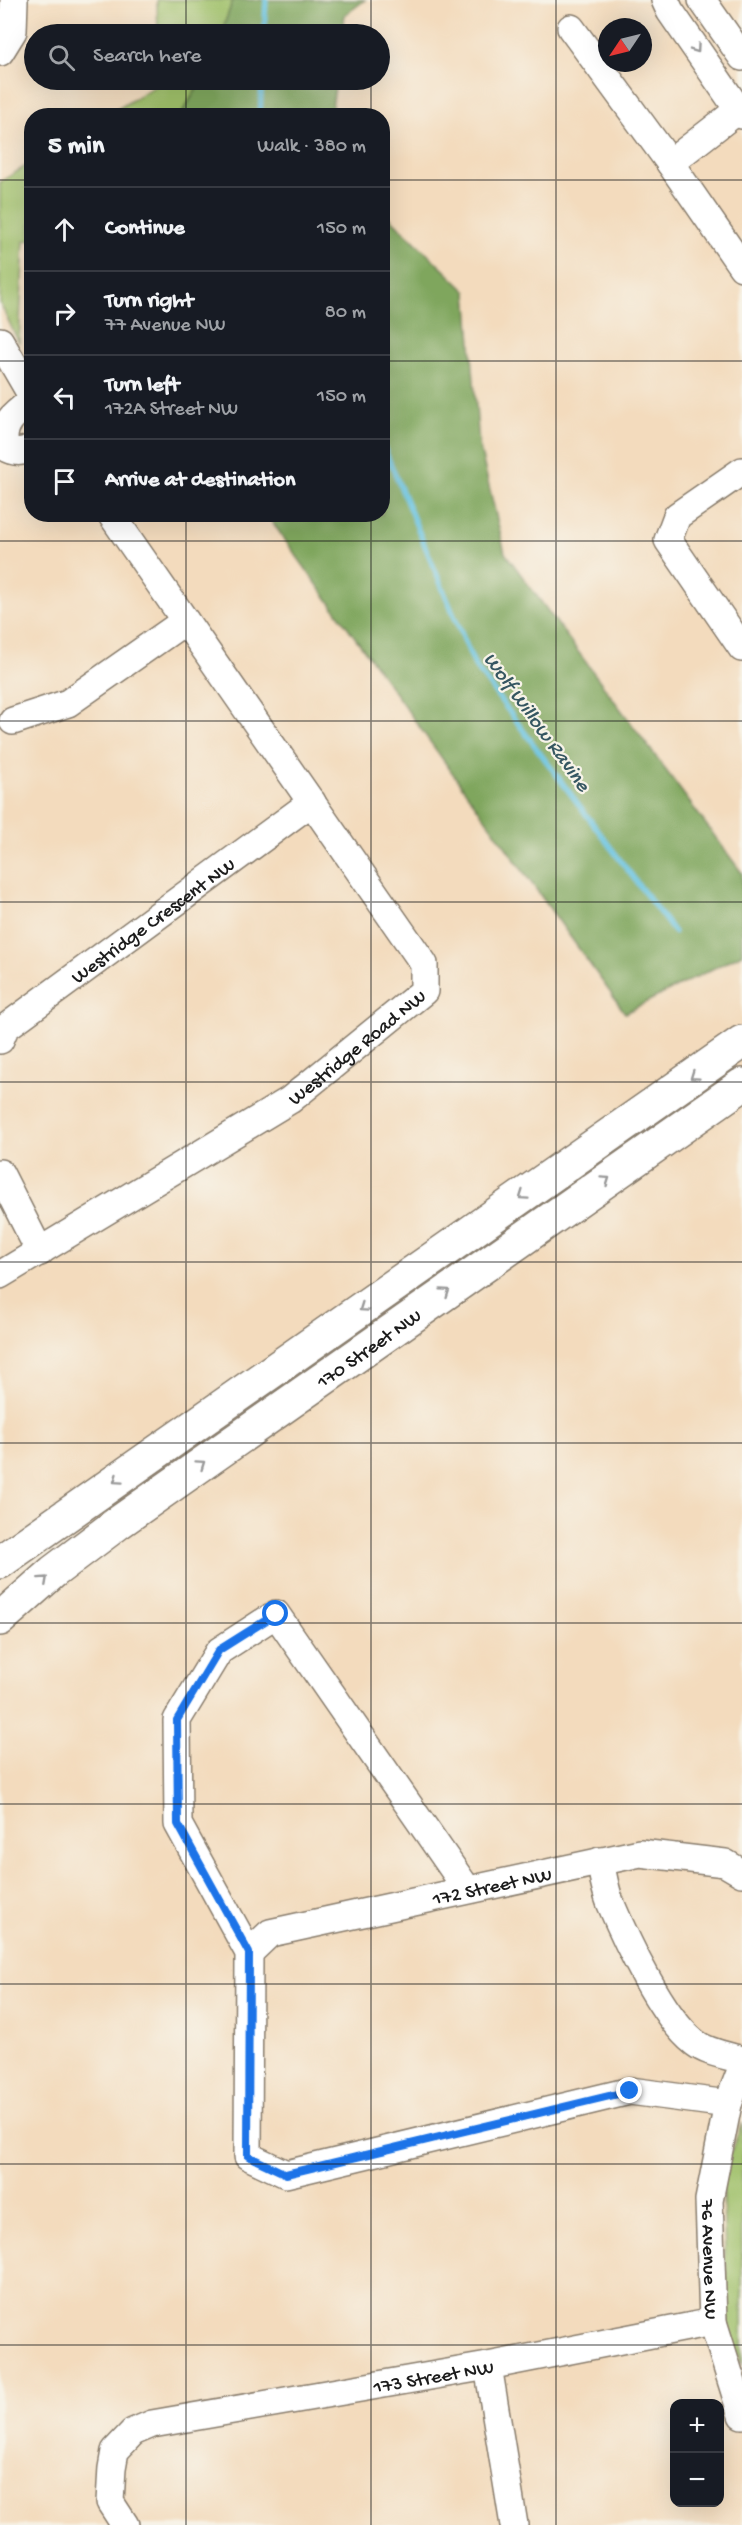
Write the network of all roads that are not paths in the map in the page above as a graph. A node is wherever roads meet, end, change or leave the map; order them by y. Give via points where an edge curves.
1 (14, 0) edge
2 (665, 0) edge
3 (702, 0) edge
4 (572, 28) dead end
5 (0, 52) edge
6 (742, 57) edge
7 (741, 111) edge
8 (670, 163) junction
9 (742, 267) edge
10 (0, 341) edge
11 (24, 382) edge
12 (24, 407) edge
13 (24, 451) edge
14 (742, 471) edge
15 (117, 522) edge
16 (185, 621) junction
17 (742, 648) edge
18 (13, 721) dead end
19 (312, 802) junction
20 (0, 1040) edge
21 (742, 1042) edge
22 (742, 1085) edge
23 (0, 1173) edge
24 (40, 1252) junction
25 (0, 1275) edge
26 (0, 1562) edge
27 (0, 1619) edge
28 (600, 1862) junction
29 (742, 1873) edge
30 (467, 1889) junction
31 (249, 1953) junction
32 (742, 2060) edge
33 (742, 2068) edge
34 (728, 2104) junction
35 (713, 2322) junction
36 (488, 2366) junction
37 (742, 2415) edge
38 (125, 2525) edge
39 (514, 2525) edge

1 - 5 street via 13,31
2 -> 7 street
3 - 6 street
4 - 8 street
7 - 8 street
8 - 9 street
10 - 11 street
12 - 13 street via 9,418 2,437 5,447 13,452
14 - 17 street via 677,516 668,540
15 - 16 street, Westridge Road NW
16 - 18 street via 68,703
16 - 19 street, Westridge Road NW
19 - 20 street, Westridge Crescent NW via 5,1028
19 - 24 street, Westridge Road NW via 424,964 424,992 290,1100
21 -> 26 main road, 170 Street NW
27 -> 22 main road, 170 Street NW via 52,1572 118,1523
23 - 24 street
24 - 25 street, Westridge Road NW
28 - 29 street, 172 Street NW via 640,1853 725,1863
28 - 30 street, 172 Street NW
28 - 32 street via 609,1900 660,2001 694,2042
30 - 31 street, 172 Street NW via 270,1933
30 - 31 street via 276,1614 219,1650 177,1720 178,1824
31 - 34 street via 248,2156 286,2174 630,2091
33 - 34 street, 76 Avenue NW
34 - 35 street, 76 Avenue NW via 709,2200
35 - 36 street, 173 Street NW
35 - 37 street, 76 Avenue NW
36 - 38 street, 173 Street NW via 152,2424 133,2432 115,2451 112,2468 110,2502
36 - 39 street

